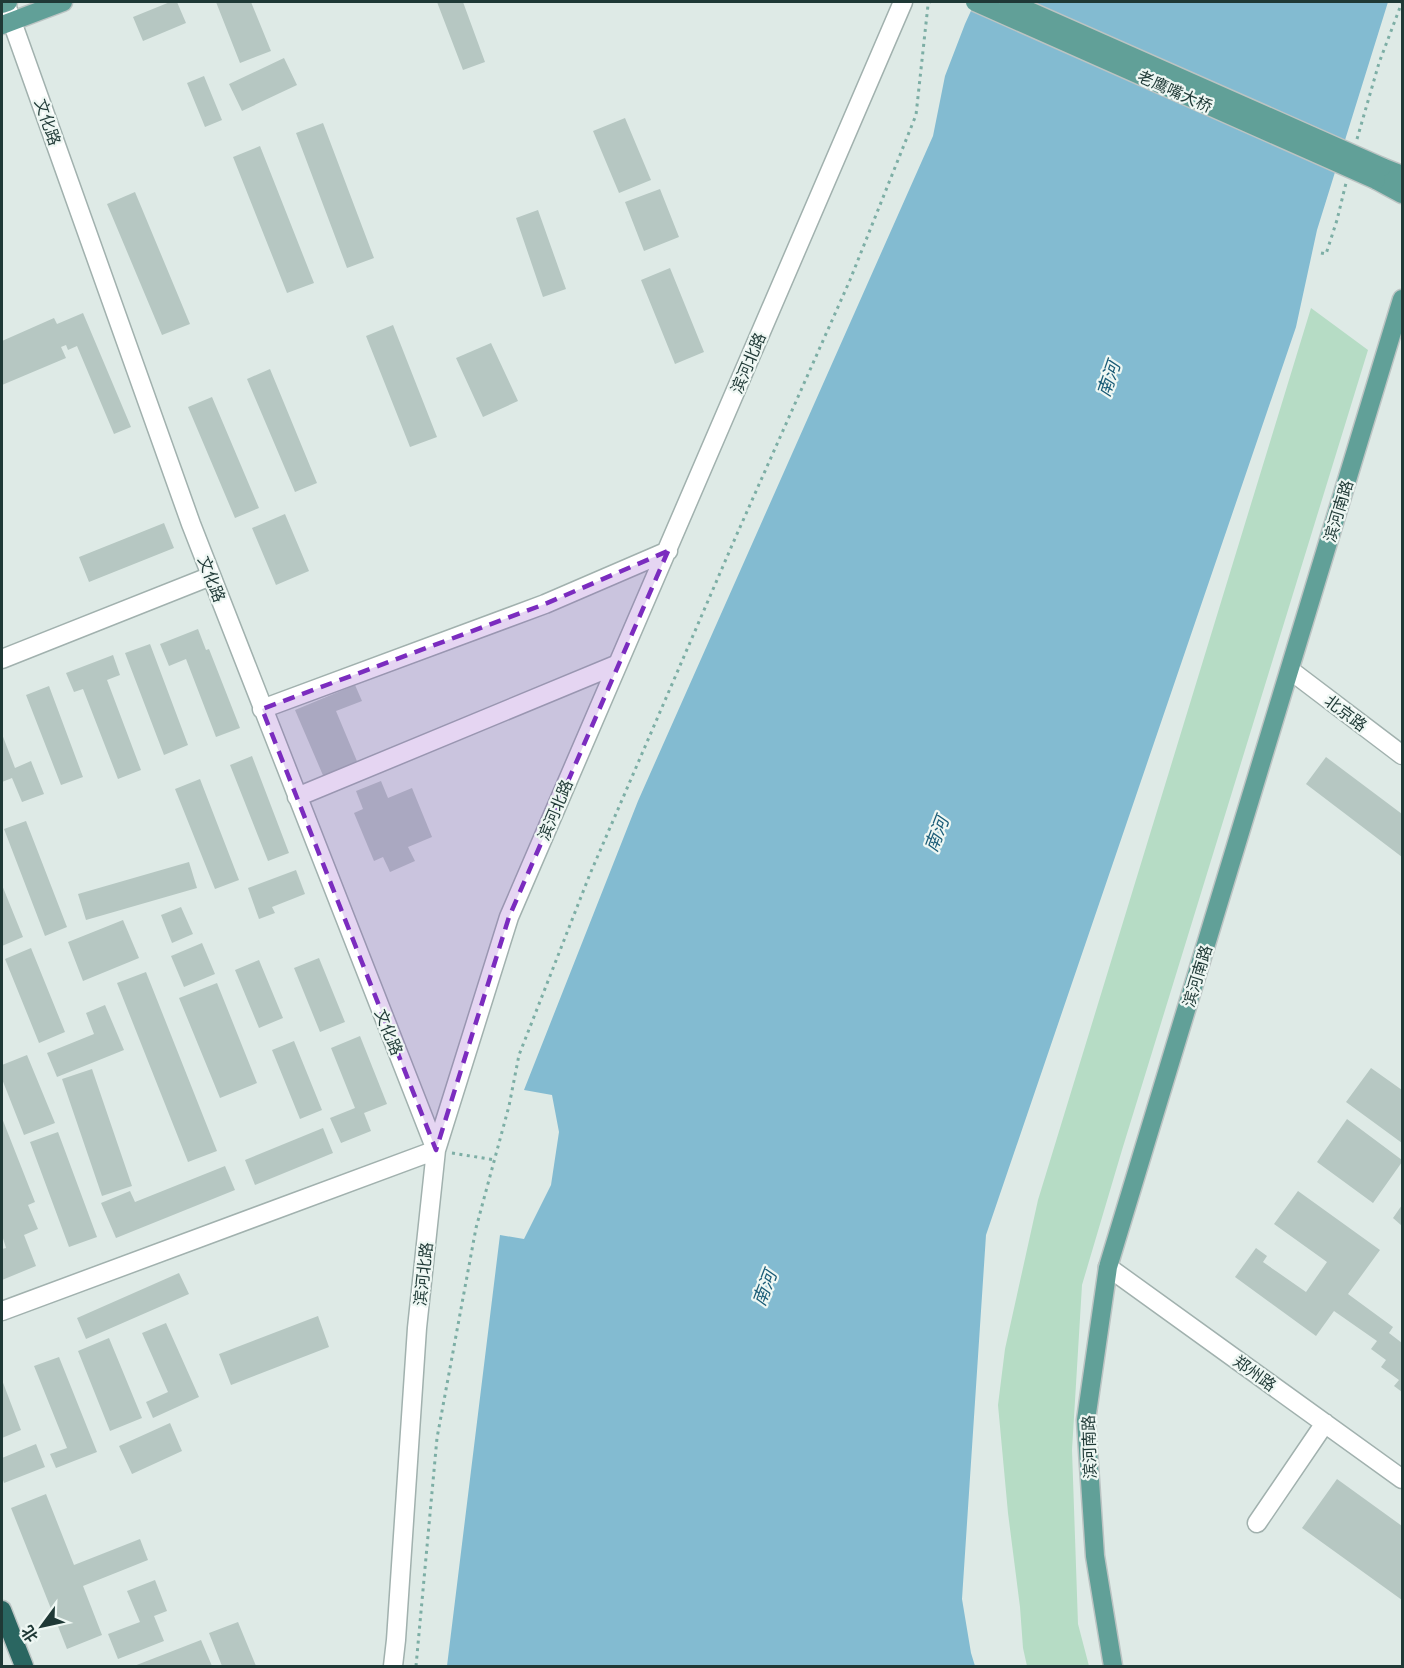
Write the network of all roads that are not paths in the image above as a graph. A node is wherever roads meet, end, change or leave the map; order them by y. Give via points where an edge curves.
1 (5, 2) edge
2 (63, 2) edge
3 (903, 2) edge
4 (975, 2) edge
5 (1009, 2) edge
6 (7, 23) edge
7 (1379, 173) junction
8 (1402, 176) edge
9 (1402, 194) edge
10 (1402, 299) edge
11 (668, 550) junction
12 (211, 576) junction
13 (2, 659) edge
14 (618, 664) junction
15 (1290, 670) junction
16 (262, 709) junction
17 (1402, 755) edge
18 (297, 797) junction
19 (436, 1150) junction
20 (1108, 1267) junction
21 (2, 1311) edge
22 (1326, 1423) junction
23 (1402, 1479) edge
24 (1257, 1523) dead end
25 (2, 1610) edge
26 (24, 1666) edge
27 (393, 1666) edge
28 (1113, 1666) edge

1 - 6 street, 文化路
2 - 6 main road
3 - 11 street, 滨河北路
4 - 7 main road, 老鹰嘴大桥, bridge
5 - 7 main road, 老鹰嘴大桥, bridge
6 - 12 street, 文化路
7 - 8 main road, 老鹰嘴大桥
7 - 9 main road
10 - 15 main road, 滨河南路
11 - 14 street, 滨河北路
11 - 16 street via 544,604
12 - 13 street
12 - 16 street, 文化路
14 - 18 street
14 - 19 street, 滨河北路 via 509,917
15 - 17 street, 北京路
15 - 20 main road, 滨河南路
16 - 18 street, 文化路
18 - 19 street, 文化路
19 - 21 street
19 - 27 street, 滨河北路 via 417,1328
20 - 22 street, 郑州路
20 - 28 main road, 滨河南路 via 1086,1420 1095,1556
22 - 23 street, 郑州路
22 - 24 street
25 - 26 highway

